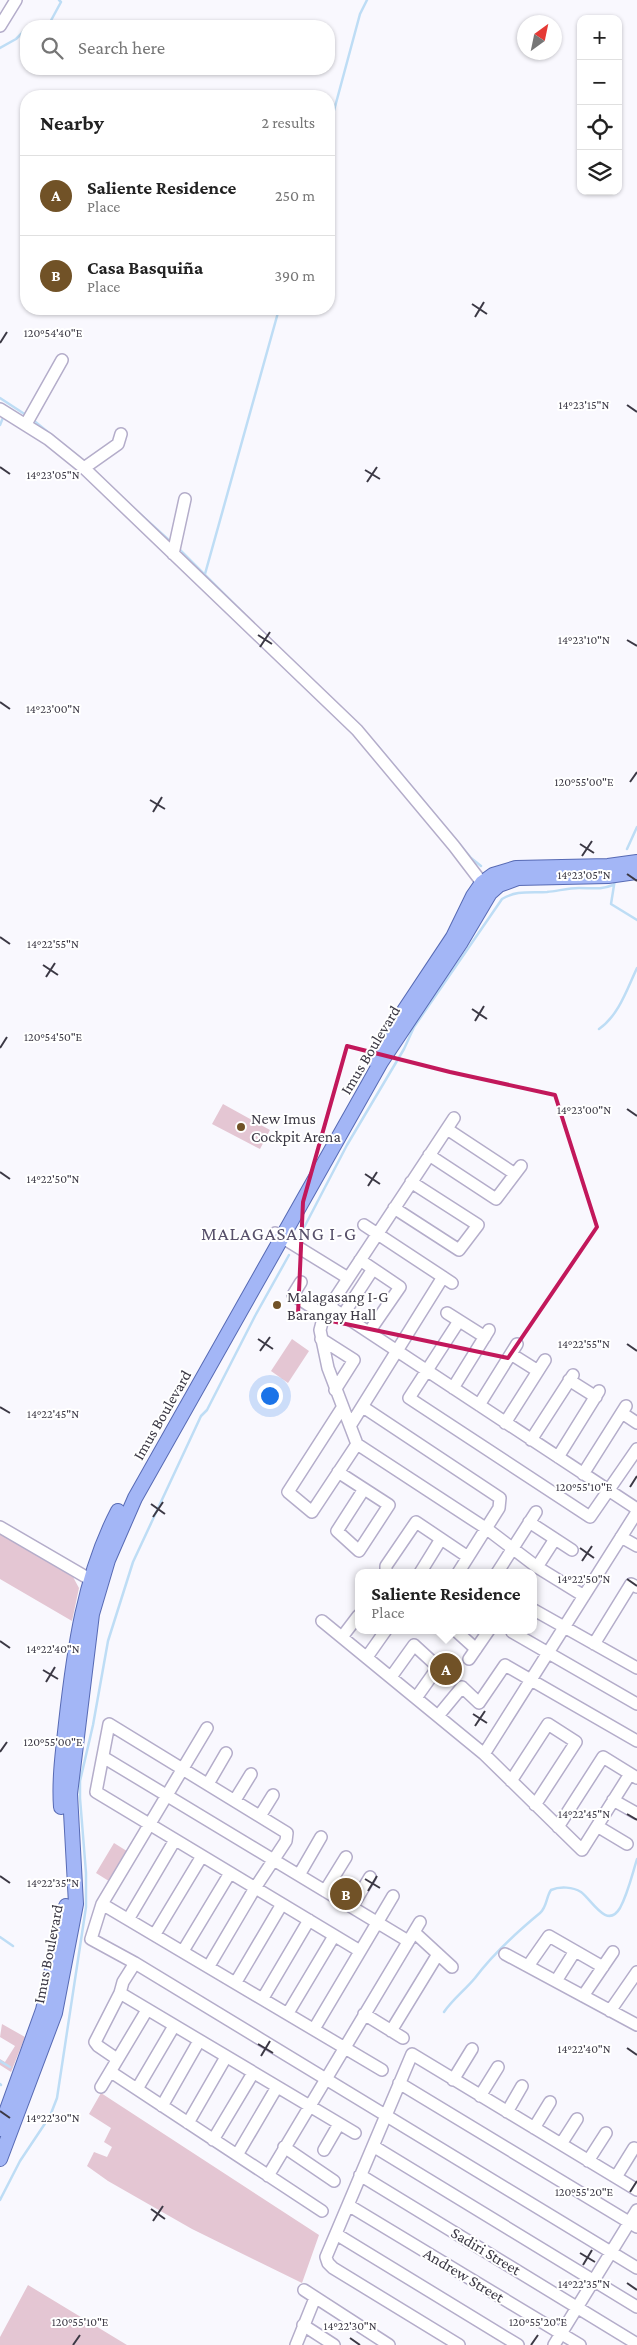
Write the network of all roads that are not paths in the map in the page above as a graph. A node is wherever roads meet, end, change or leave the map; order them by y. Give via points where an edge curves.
1 (16, 0) edge
2 (0, 26) edge
3 (62, 360) dead end
4 (0, 409) edge
5 (26, 424) junction
6 (121, 434) dead end
7 (84, 468) junction
8 (185, 499) dead end
9 (173, 554) junction
10 (637, 862) edge
11 (637, 872) edge
12 (486, 888) junction
13 (454, 1118) dead end
14 (447, 1130) junction
15 (429, 1156) junction
16 (412, 1182) junction
17 (394, 1208) junction
18 (364, 1225) dead end
19 (377, 1234) junction
20 (279, 1235) junction
21 (360, 1260) junction
22 (373, 1269) junction
23 (348, 1278) junction
24 (301, 1282) dead end
25 (326, 1310) junction
26 (447, 1313) dead end
27 (343, 1316) junction
28 (459, 1320) junction
29 (369, 1332) junction
30 (321, 1339) junction
31 (397, 1351) junction
32 (545, 1360) dead end
33 (426, 1370) junction
34 (538, 1371) junction
35 (453, 1388) junction
36 (335, 1390) junction
37 (478, 1405) junction
38 (363, 1407) junction
39 (342, 1408) junction
40 (505, 1423) junction
41 (637, 1423) edge
42 (350, 1426) junction
43 (531, 1440) junction
44 (357, 1444) junction
45 (637, 1449) edge
46 (558, 1458) junction
47 (338, 1472) junction
48 (583, 1474) junction
49 (364, 1489) junction
50 (609, 1492) junction
51 (637, 1511) edge
52 (536, 1512) dead end
53 (530, 1522) junction
54 (0, 1527) edge
55 (487, 1529) junction
56 (621, 1537) junction
57 (441, 1539) junction
58 (555, 1539) junction
59 (637, 1546) edge
60 (513, 1548) junction
61 (572, 1550) dead end
62 (468, 1557) junction
63 (537, 1567) junction
64 (386, 1569) edge
65 (422, 1569) edge
66 (460, 1569) edge
67 (500, 1569) edge
68 (95, 1582) junction
69 (637, 1587) edge
70 (584, 1596) junction
71 (537, 1612) edge
72 (322, 1620) dead end
73 (355, 1620) edge
74 (565, 1626) junction
75 (383, 1634) edge
76 (459, 1634) edge
77 (486, 1634) edge
78 (516, 1634) edge
79 (342, 1638) junction
80 (594, 1644) junction
81 (476, 1649) junction
82 (549, 1652) junction
83 (367, 1657) junction
84 (469, 1659) dead end
85 (637, 1668) edge
86 (390, 1677) junction
87 (531, 1680) junction
88 (416, 1698) junction
89 (637, 1704) edge
90 (438, 1716) junction
91 (207, 1728) dead end
92 (637, 1741) edge
93 (226, 1753) dead end
94 (484, 1754) junction
95 (103, 1757) junction
96 (183, 1768) junction
97 (251, 1774) dead end
98 (633, 1776) edge
99 (511, 1781) junction
100 (208, 1784) junction
101 (273, 1795) dead end
102 (167, 1796) junction
103 (235, 1800) junction
104 (614, 1800) junction
105 (535, 1805) junction
106 (636, 1813) edge
107 (260, 1816) junction
108 (149, 1824) junction
109 (597, 1826) junction
110 (558, 1827) junction
111 (321, 1837) dead end
112 (175, 1840) junction
113 (627, 1844) dead end
114 (202, 1856) junction
115 (346, 1857) dead end
116 (273, 1859) junction
117 (230, 1873) junction
118 (299, 1875) junction
119 (370, 1877) dead end
120 (255, 1888) junction
121 (326, 1891) junction
122 (393, 1896) dead end
123 (102, 1904) junction
124 (282, 1904) junction
125 (352, 1907) junction
126 (129, 1918) junction
127 (309, 1920) junction
128 (377, 1922) junction
129 (414, 1931) junction
130 (154, 1934) junction
131 (81, 1936) junction
132 (334, 1936) junction
133 (575, 1950) junction
134 (183, 1951) junction
135 (360, 1951) junction
136 (612, 1952) dead end
137 (438, 1954) junction
138 (505, 1954) dead end
139 (135, 1963) junction
140 (209, 1966) junction
141 (528, 1966) junction
142 (452, 1967) dead end
143 (603, 1967) junction
144 (637, 1972) edge
145 (556, 1981) junction
146 (236, 1982) junction
147 (120, 1992) junction
148 (583, 1996) junction
149 (263, 1998) junction
150 (147, 2010) junction
151 (610, 2011) junction
152 (288, 2013) junction
153 (364, 2014) junction
154 (637, 2025) edge
155 (174, 2026) junction
156 (314, 2029) junction
157 (391, 2031) junction
158 (403, 2038) dead end
159 (200, 2041) junction
160 (344, 2047) junction
161 (472, 2050) dead end
162 (226, 2057) junction
163 (118, 2059) junction
164 (498, 2066) dead end
165 (382, 2070) dead end
166 (110, 2072) junction
167 (252, 2073) junction
168 (326, 2078) junction
169 (453, 2080) junction
170 (399, 2083) junction
171 (522, 2086) dead end
172 (277, 2087) junction
173 (101, 2088) dead end
174 (137, 2089) junction
175 (480, 2096) junction
176 (550, 2102) dead end
177 (162, 2106) junction
178 (309, 2106) junction
179 (506, 2112) junction
180 (386, 2114) junction
181 (577, 2119) dead end
182 (188, 2123) junction
183 (339, 2124) junction
184 (534, 2128) junction
185 (0, 2129) edge
186 (355, 2133) dead end
187 (606, 2133) dead end
188 (213, 2140) junction
189 (561, 2144) junction
190 (373, 2146) junction
191 (284, 2147) junction
192 (634, 2148) dead end
193 (324, 2150) dead end
194 (237, 2155) junction
195 (0, 2158) edge
196 (588, 2161) junction
197 (360, 2175) junction
198 (268, 2176) junction
199 (616, 2177) junction
200 (334, 2181) dead end
201 (637, 2190) edge
202 (348, 2205) junction
203 (637, 2210) edge
204 (322, 2211) dead end
205 (633, 2225) edge
206 (336, 2234) junction
207 (612, 2252) junction
208 (637, 2268) edge
209 (594, 2280) junction
210 (304, 2290) dead end
211 (315, 2298) junction
212 (578, 2306) junction
213 (637, 2307) edge
214 (302, 2325) junction
215 (561, 2333) junction
216 (637, 2344) edge
217 (296, 2345) edge
218 (334, 2345) edge
219 (389, 2345) edge
220 (459, 2345) edge
221 (518, 2345) edge
222 (554, 2345) edge
223 (580, 2345) edge

1 - 2 street
3 - 5 street
4 - 5 street
5 - 7 street
6 - 7 street via 118,444
7 - 9 street
8 - 9 street
9 - 12 street via 357,730
10 - 12 main road, Imus Boulevard via 608,866 516,868 493,876
11 - 12 main road, Imus Boulevard via 608,876 518,878
12 - 20 main road, Imus Boulevard via 473,896 453,937 372,1058
13 - 14 street
14 - 15 street
14 - 15 street via 518,1170 496,1200
15 - 16 street
16 - 17 street
16 - 17 street via 478,1225 459,1250
17 - 19 street
18 - 19 street
19 - 21 street
19 - 31 street via 447,1280
20 - 23 street
20 - 68 main road, Imus Boulevard via 127,1493 106,1538
21 - 22 street
21 - 23 street
22 - 27 street
22 - 29 street via 400,1287
23 - 25 street
24 - 25 street via 294,1295
25 - 27 street
25 - 30 street via 320,1330
26 - 28 street
27 - 29 street
28 - 33 street
28 - 35 street via 487,1334
29 - 31 street
30 - 36 street
30 - 36 street via 354,1360
31 - 33 street
31 - 38 street
32 - 34 street
33 - 35 street
33 - 50 street via 409,1398 590,1517
34 - 37 street via 514,1349
34 - 40 street
35 - 37 street
36 - 39 street
37 - 40 street
38 - 42 street
38 - 55 street via 498,1495 499,1508
39 - 42 street
39 - 47 street via 288,1492 312,1512
40 - 43 street
41 - 48 street via 624,1410
42 - 44 street
43 - 46 street
43 - 46 street via 571,1377 597,1394
44 - 47 street
44 - 55 street
45 - 50 street
46 - 48 street
47 - 49 street
48 - 50 street
49 - 49 street via 337,1531 359,1551 389,1505
50 - 51 street
51 - 56 street
52 - 53 street
53 - 58 street
53 - 60 street
54 - 68 street
55 - 60 street
55 - 62 street
56 - 59 street
56 - 70 street
57 - 62 street
57 - 64 street via 416,1522
57 - 65 street
58 - 61 street
58 - 63 street
60 - 63 street
60 - 67 street
62 - 66 street
63 - 70 street
68 - 131 main road, Imus Boulevard via 70,1794 76,1904
68 - 185 main road, Imus Boulevard via 83,1609 61,1776 67,1903 43,2010
69 - 80 street via 631,1584
70 - 74 street
71 - 74 street
72 - 79 street
73 - 79 street
74 - 80 street
74 - 82 street
75 - 83 street
76 - 81 street
77 - 81 street
78 - 82 street
79 - 83 street
80 - 85 street
81 - 84 street
82 - 87 street
82 - 89 street
83 - 86 street
86 - 88 street
86 - 88 street via 414,1645 438,1667
87 - 90 street via 505,1665 479,1703 462,1687
87 - 92 street
87 - 94 street
88 - 90 street
90 - 94 street
91 - 96 street
93 - 100 street
94 - 99 street
95 - 96 street via 109,1724
95 - 102 street
95 - 108 street via 96,1792
96 - 100 street
96 - 102 street
97 - 103 street
98 - 104 street
98 - 110 street via 603,1757
99 - 105 street
99 - 105 street via 548,1724 576,1742
100 - 103 street
101 - 107 street
102 - 108 street
102 - 116 street
103 - 107 street
104 - 106 street
104 - 109 street
105 - 110 street
107 - 116 street via 287,1833 286,1841
108 - 112 street
108 - 123 street
109 - 110 street via 582,1850
109 - 113 street
111 - 118 street
112 - 114 street
112 - 126 street
114 - 117 street
114 - 130 street
115 - 121 street
116 - 118 street
116 - 120 street
117 - 120 street
117 - 134 street
118 - 121 street
119 - 125 street
120 - 124 street
120 - 140 street
121 - 125 street
122 - 128 street
123 - 126 street
123 - 131 street
124 - 127 street
124 - 146 street
125 - 128 street
126 - 130 street
127 - 132 street
127 - 149 street
128 - 129 street
128 - 135 street
129 - 137 street
129 - 153 street
130 - 134 street
131 - 139 street
131 - 195 main road, Imus Boulevard
132 - 135 street
132 - 152 street
133 - 141 street via 549,1936 538,1943
133 - 143 street
133 - 145 street
134 - 140 street
135 - 156 street
136 - 143 street
137 - 142 street
137 - 157 street
138 - 141 street
139 - 147 street
139 - 168 street
140 - 146 street
141 - 145 street
143 - 148 street
144 - 151 street
145 - 148 street
146 - 149 street
147 - 150 street
147 - 163 street via 95,2042
148 - 151 street
149 - 152 street
150 - 155 street
150 - 163 street
151 - 154 street
152 - 156 street
153 - 157 street
153 - 160 street
155 - 159 street
155 - 174 street
156 - 160 street
157 - 158 street
159 - 162 street
159 - 177 street
160 - 165 street
160 - 168 street
161 - 169 street
162 - 167 street
162 - 182 street
163 - 166 street
164 - 175 street
166 - 173 street
166 - 174 street
167 - 172 street
167 - 188 street
168 - 178 street
168 - 180 street
169 - 170 street via 412,2054
169 - 175 street
170 - 180 street
170 - 205 street
171 - 179 street
172 - 178 street
172 - 194 street
174 - 177 street
175 - 179 street
176 - 184 street
177 - 182 street
178 - 183 street
178 - 191 street
179 - 184 street
180 - 190 street
180 - 207 street
181 - 189 street
182 - 188 street
183 - 186 street
183 - 193 street
184 - 189 street
187 - 196 street
188 - 194 street
189 - 196 street
190 - 197 street
190 - 209 street
191 - 198 street
191 - 200 street
192 - 199 street
194 - 198 street
196 - 199 street
197 - 202 street
197 - 212 street, Sadiri Street
198 - 204 street
199 - 201 street
202 - 206 street
202 - 215 street, Andrew Street
203 - 205 street
205 - 207 street
206 - 220 street via 326,2257 333,2268
206 - 221 street
207 - 208 street
207 - 209 street
209 - 212 street
209 - 213 street
210 - 211 street
211 - 214 street
211 - 219 street
212 - 215 street
212 - 216 street, Sadiri Street
214 - 217 street
214 - 218 street
215 - 222 street
215 - 223 street, Andrew Street

